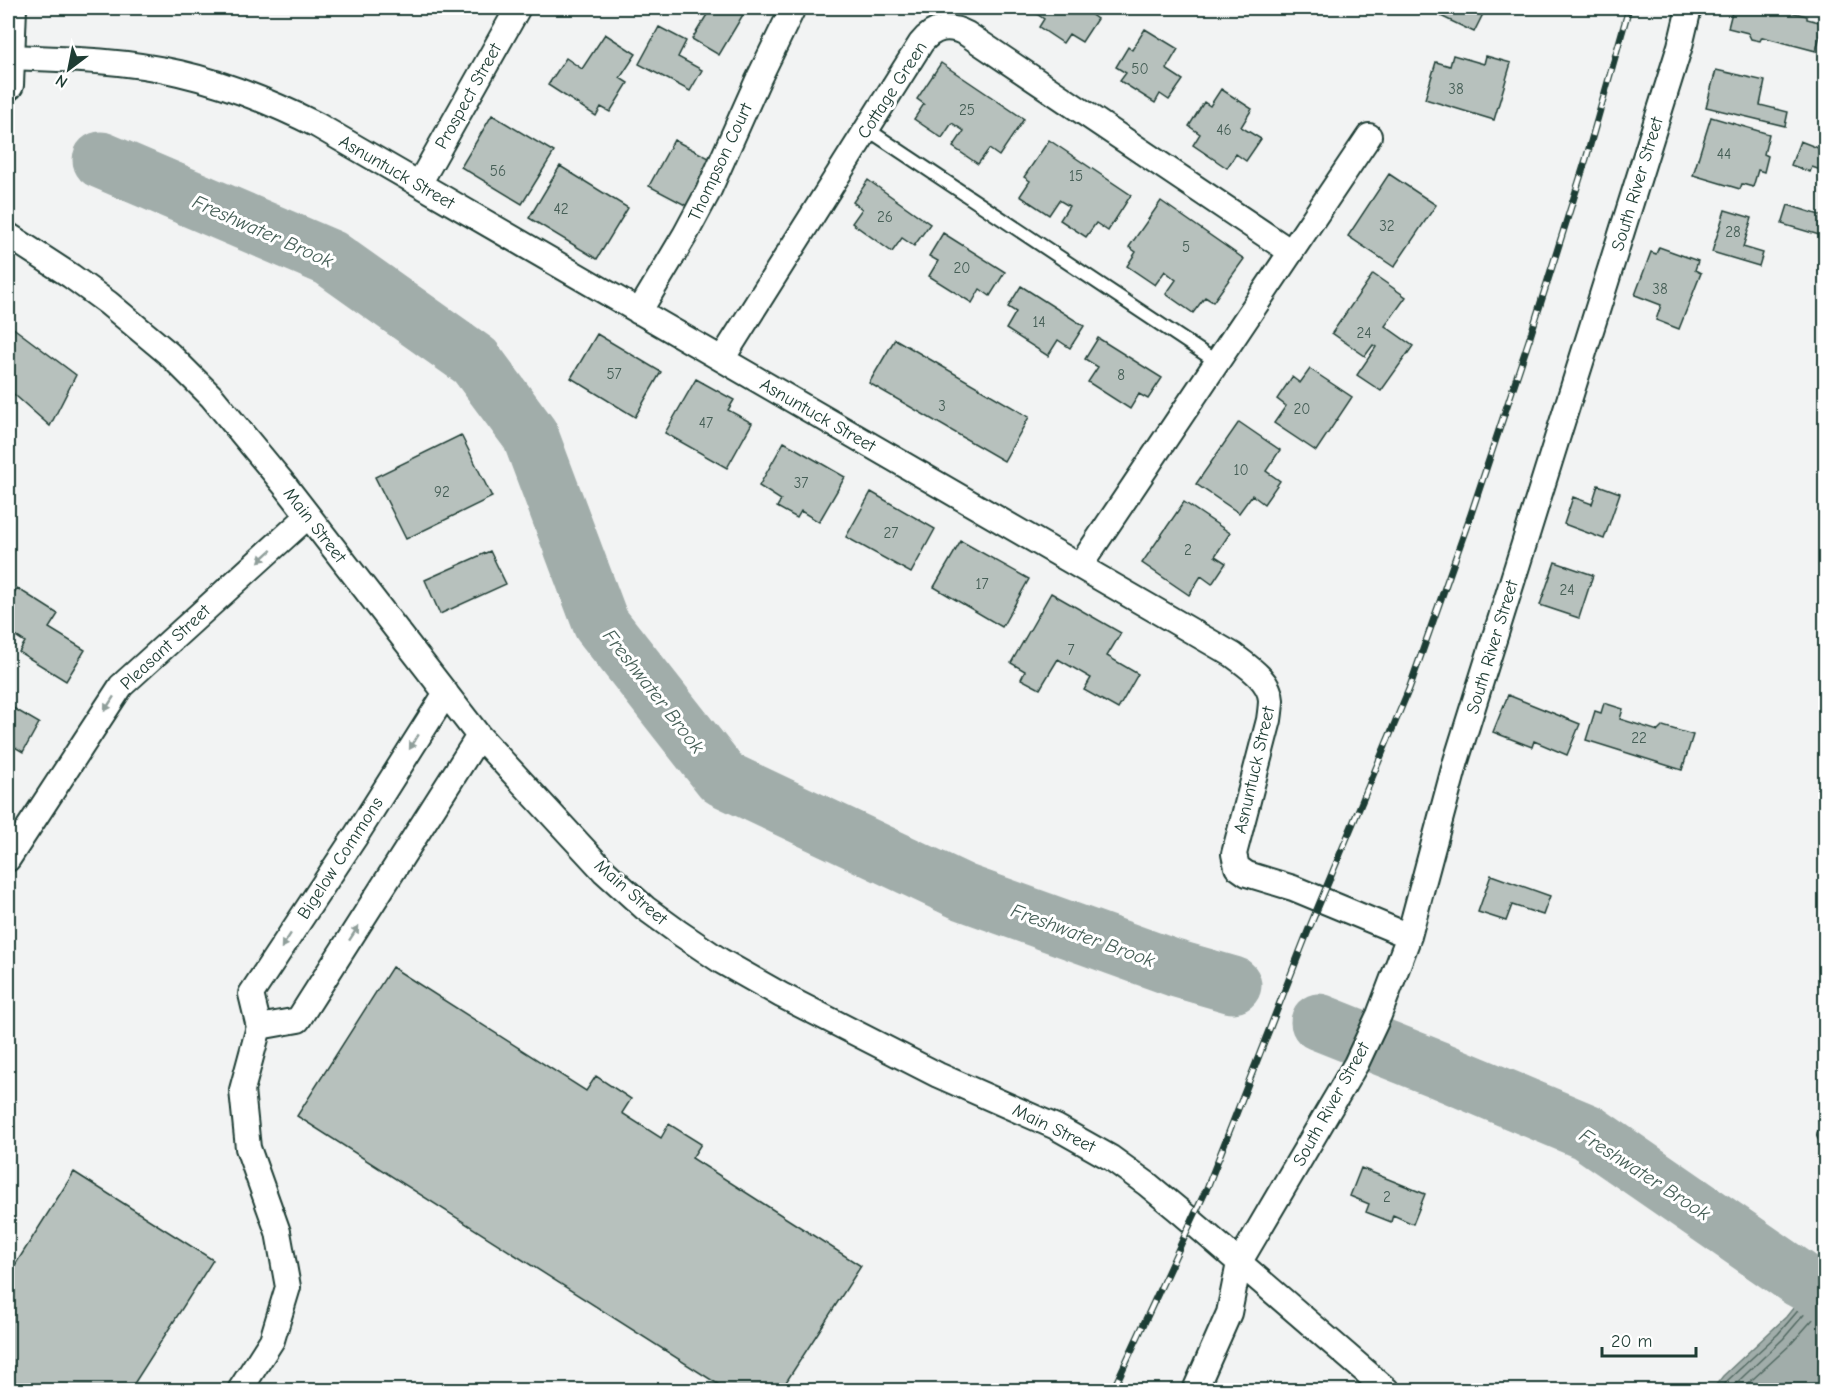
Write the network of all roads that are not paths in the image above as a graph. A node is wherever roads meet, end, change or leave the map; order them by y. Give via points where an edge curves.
1 (11, 8) edge
2 (518, 8) edge
3 (793, 8) edge
4 (1689, 8) edge
5 (8, 71) edge
6 (867, 129) junction
7 (1369, 136) dead end
8 (419, 184) junction
9 (8, 235) edge
10 (1291, 252) junction
11 (639, 312) junction
12 (722, 359) junction
13 (1217, 362) junction
14 (308, 516) junction
15 (1080, 566) junction
16 (446, 693) junction
17 (479, 736) junction
18 (8, 859) edge
19 (1409, 936) junction
20 (259, 1027) junction
21 (1239, 1263) junction
22 (240, 1390) edge
23 (1195, 1390) edge
24 (1387, 1390) edge

1 - 5 street
2 - 8 street, Prospect Street
3 - 11 street, Thompson Court via 708,192
4 - 19 street, South River Street via 1456,761
5 - 8 street, Asnuntuck Street via 124,64 177,73 260,99 317,125
6 - 10 street, Cottage Green via 927,35 947,27 957,29
6 - 12 street, Cottage Green
6 - 13 lane
7 - 10 street
8 - 11 street, Asnuntuck Street
9 - 14 street, Main Street via 108,303 169,354 212,397
10 - 13 street
11 - 12 street, Asnuntuck Street
12 - 15 street, Asnuntuck Street
13 - 15 street
14 - 16 street, Main Street
14 -> 18 street, Pleasant Street via 120,686
15 - 19 street, Asnuntuck Street via 1233,655 1266,686 1271,700 1269,720 1235,846 1237,867
16 - 17 street, Main Street
16 -> 20 street, Bigelow Commons via 251,994
20 -> 17 street via 298,1020
17 - 21 street, Main Street via 604,871 678,932 782,995 938,1075 1056,1127 1111,1158
19 - 21 street, South River Street via 1356,1064
20 - 22 street, Bigelow Commons via 242,1090 248,1148 278,1232 288,1287 272,1340
21 - 23 street, South River Street via 1229,1313
21 - 24 street, Main Street

